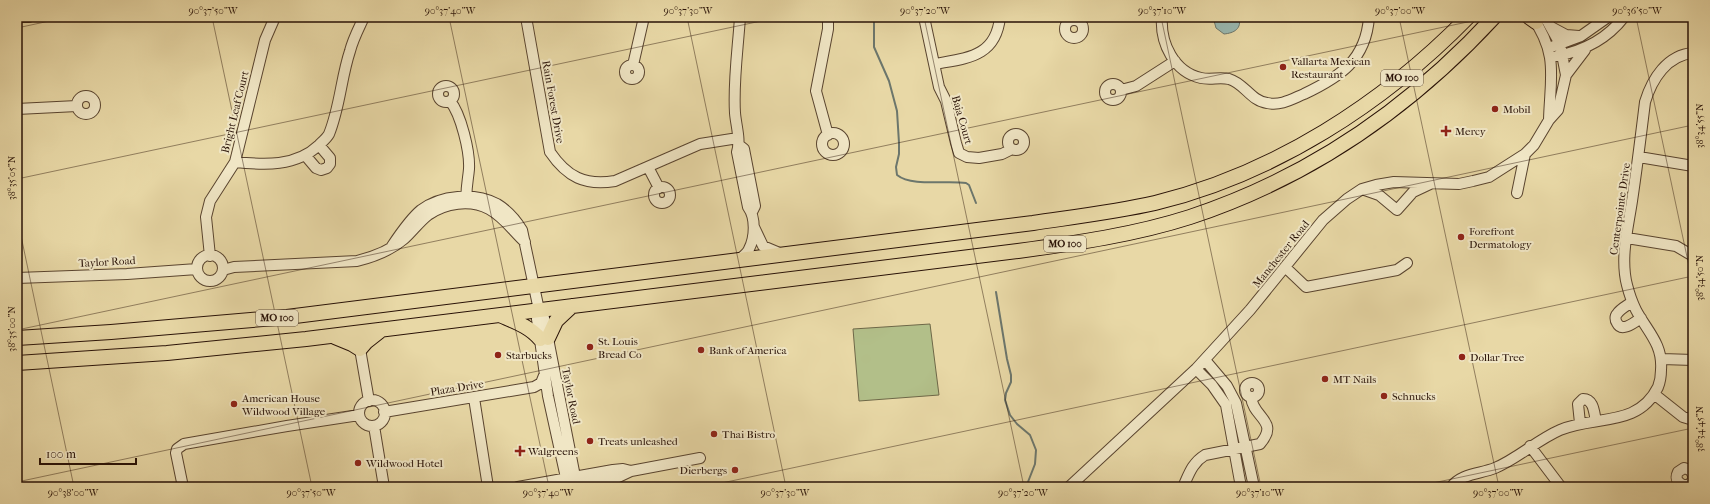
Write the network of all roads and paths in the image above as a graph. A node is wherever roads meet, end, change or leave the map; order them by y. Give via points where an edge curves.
1 (23, 17) edge
2 (29, 17) edge
3 (275, 17) edge
4 (364, 17) edge
5 (526, 17) edge
6 (644, 17) edge
7 (740, 17) edge
8 (828, 17) edge
9 (924, 17) edge
10 (1000, 17) edge
11 (1162, 17) edge
12 (1369, 17) edge
13 (1468, 17) edge
14 (1491, 17) edge
15 (1608, 17) edge
16 (1624, 17) edge
17 (1536, 18) edge
18 (1551, 27) junction
19 (1581, 36) junction
20 (1560, 44) junction
21 (1587, 48) junction
22 (1550, 53) junction
23 (1693, 53) edge
24 (1563, 55) junction
25 (1175, 61) junction
26 (935, 64) junction
27 (633, 65) dead end
28 (1566, 75) junction
29 (1121, 90) dead end
30 (450, 101) dead end
31 (77, 106) dead end
32 (17, 109) edge
33 (1549, 120) junction
34 (828, 135) dead end
35 (738, 141) junction
36 (319, 144) junction
37 (1012, 149) dead end
38 (1525, 154) junction
39 (305, 155) junction
40 (1639, 157) junction
41 (235, 162) junction
42 (1693, 166) edge
43 (648, 167) junction
44 (1431, 183) junction
45 (659, 188) dead end
46 (1362, 190) junction
47 (1517, 193) dead end
48 (466, 200) junction
49 (754, 226) junction
50 (1627, 238) junction
51 (782, 254) junction
52 (210, 256) junction
53 (1693, 256) edge
54 (738, 260) junction
55 (1407, 263) dead end
56 (1285, 268) junction
57 (198, 269) junction
58 (223, 270) junction
59 (17, 278) edge
60 (535, 286) junction
61 (1632, 302) junction
62 (572, 306) junction
63 (539, 310) junction
64 (500, 315) junction
65 (1641, 318) junction
66 (381, 330) junction
67 (333, 336) junction
68 (17, 338) edge
69 (544, 339) junction
70 (360, 349) junction
71 (1662, 359) junction
72 (1205, 360) junction
73 (1693, 360) edge
74 (17, 363) edge
75 (1196, 369) junction
76 (545, 373) junction
77 (534, 388) junction
78 (1654, 394) junction
79 (549, 397) junction
80 (1251, 397) dead end
81 (474, 398) junction
82 (369, 401) junction
83 (384, 412) junction
84 (359, 416) junction
85 (1693, 420) edge
86 (1596, 421) junction
87 (1580, 423) junction
88 (374, 426) junction
89 (1530, 446) junction
90 (1246, 447) junction
91 (1234, 448) junction
92 (700, 458) dead end
93 (1693, 475) edge
94 (1693, 480) edge
95 (573, 484) edge
96 (1682, 486) edge
97 (183, 487) edge
98 (384, 487) edge
99 (488, 487) edge
100 (518, 487) edge
101 (1069, 487) edge
102 (1183, 487) edge
103 (1241, 487) edge
104 (1254, 487) edge
105 (1451, 487) edge
106 (1561, 487) edge

1 - 2 street
3 - 41 street, Bright Leaf Court via 265,40
4 - 36 street via 350,50 328,136
5 - 43 street, Rain Forest Drive via 550,152 557,162 578,179 603,183 615,181
6 - 27 street
7 - 35 street via 735,112
8 - 34 street via 816,91
9 - 26 street, Baja Court
10 - 26 street via 996,34 982,52
11 - 25 street via 1163,39
12 - 25 street via 1362,46 1342,72 1334,79 1285,103 1258,101 1230,79 1201,78 1184,71
13 - 51 highway, MO 100 via 1408,73 1328,130 1254,168 1194,191 1155,203 1087,216
14 - 62 highway, MO 100 via 1421,78 1392,111 1346,143 1286,177 1189,217 1122,235 1025,250
15 - 19 street
16 - 21 street
17 - 18 street, Manchester Road
17 - 22 street, Manchester Road
18 - 19 street via 1566,34
18 - 20 street, Manchester Road
19 - 20 street
20 - 22 street
20 - 24 street, Manchester Road
21 - 24 street
21 - 28 street
22 - 24 street
22 - 33 street, Manchester Road via 1552,92
23 - 40 street, Centerpointe Drive via 1673,59 1652,83 1645,102
24 - 28 street, Manchester Road
25 - 29 street via 1136,86
26 - 37 street, Baja Court via 939,87 946,101 959,153 979,158 991,157
28 - 33 street, Manchester Road via 1558,110
30 - 48 street via 462,123 469,168
31 - 32 street
33 - 38 street, Manchester Road via 1534,145
35 - 43 street, Rain Forest Drive via 700,144
35 - 49 street via 744,149 755,206 752,212
36 - 39 street
36 - 39 street via 330,158 330,164 326,168 316,168
38 - 44 street, Manchester Road via 1489,177 1459,184
38 - 47 street
39 - 41 street via 286,162 267,164
40 - 42 street
40 - 50 street, Centerpointe Drive
41 - 52 street, Bright Leaf Court via 210,201 206,217
43 - 45 street
44 - 46 street, Manchester Road via 1394,182 1376,184
44 - 46 street via 1413,192 1397,210 1379,195
46 - 56 street, Manchester Road via 1347,199 1323,220
48 - 58 street, Taylor Road via 434,211 403,239 369,258 357,261 234,267
48 - 60 street, Taylor Road via 497,214 525,242
49 - 51 street via 763,246
49 - 54 street via 750,248
50 - 53 street via 1676,246
50 - 61 street, Centerpointe Drive via 1624,270
51 - 54 highway, MO 100
52 - 57 street via 200,261
52 - 58 street via 220,260
54 - 60 highway, MO 100
55 - 56 street via 1397,270 1306,287
56 - 72 street, Manchester Road
57 - 58 street, Taylor Road via 201,277 211,281 218,279
57 - 59 street, Taylor Road
60 - 63 street, Taylor Road
60 - 68 highway, MO 100 via 287,317
61 - 65 street, Centerpointe Drive
61 - 65 street via 1617,313 1616,323 1621,327 1627,327
62 - 63 highway, MO 100
62 - 69 highway via 556,321
63 - 64 highway, MO 100
63 - 69 street, Taylor Road via 544,318
64 - 66 highway, MO 100
64 - 69 highway via 523,325
65 - 71 street, Centerpointe Drive via 1656,342
66 - 67 highway, MO 100
66 - 70 highway
67 - 70 highway
67 - 74 highway, MO 100 via 167,353
69 - 76 street, Taylor Road
69 - 95 street, Taylor Road
70 - 82 street
71 - 73 street
71 - 78 street, Centerpointe Drive via 1658,386
72 - 75 street, Manchester Road
72 - 90 street via 1227,386 1236,403
75 - 91 street via 1212,385 1226,405
75 - 101 street, Manchester Road
76 - 77 street via 541,383
76 - 79 street, Taylor Road
77 - 79 street via 543,390
77 - 81 street, Plaza Drive
78 - 85 street via 1683,416
78 - 86 street, Centerpointe Drive via 1644,405 1630,414
79 - 95 street, Taylor Road
80 - 90 street via 1255,409 1267,424 1268,433 1260,444
81 - 83 street, Plaza Drive
81 - 99 street
82 - 83 street via 379,403
82 - 84 street via 361,406
83 - 88 street via 383,419
84 - 88 street via 364,424
84 - 97 street via 190,443 180,447 176,453
86 - 87 street, Centerpointe Drive
86 - 87 street via 1591,402 1583,399 1578,404
87 - 89 street, Centerpointe Drive
88 - 98 street
89 - 105 street, Centerpointe Drive via 1501,465 1466,476
89 - 106 street
90 - 91 street
90 - 104 street
91 - 102 street via 1205,455 1198,460
91 - 103 street
92 - 95 street via 631,471 612,480
93 - 96 street via 1687,469 1680,469 1676,478
94 - 96 street
95 - 100 street

